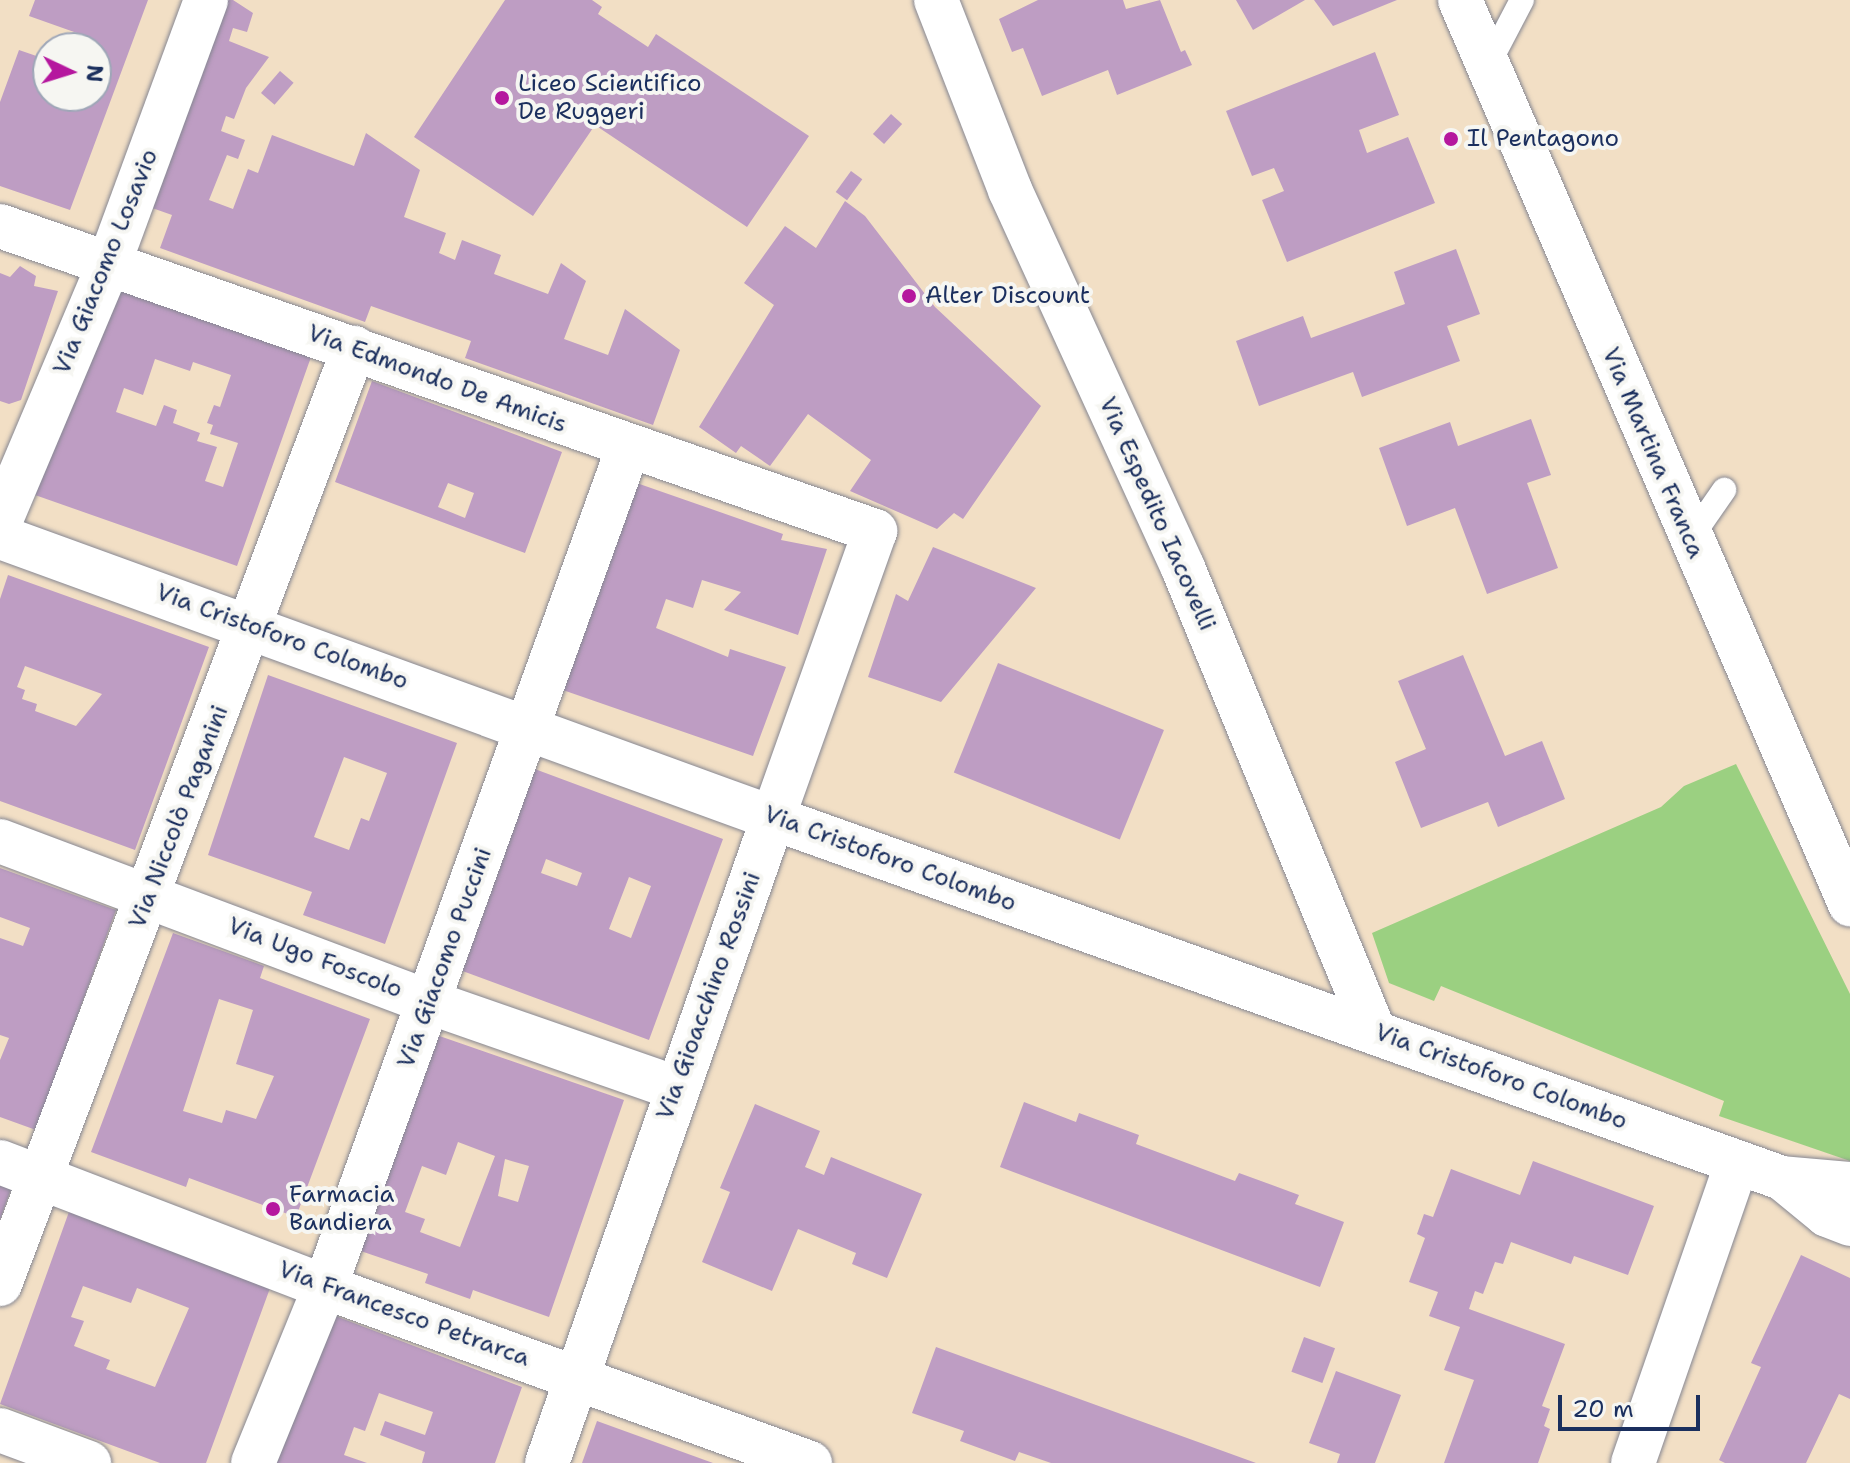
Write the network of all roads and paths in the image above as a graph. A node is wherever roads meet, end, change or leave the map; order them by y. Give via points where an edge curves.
1 (206, 0) edge
2 (936, 0) edge
3 (1460, 0) edge
4 (1522, 0) edge
5 (1488, 65) junction
6 (0, 226) edge
7 (109, 264) junction
8 (354, 348) junction
9 (628, 448) junction
10 (1724, 490) dead end
11 (0, 522) edge
12 (875, 531) joint
13 (0, 537) edge
14 (1690, 539) junction
15 (251, 624) junction
16 (529, 727) junction
17 (773, 818) junction
18 (0, 841) edge
19 (150, 895) junction
20 (1850, 904) edge
21 (429, 1002) junction
22 (1373, 1030) junction
23 (676, 1088) junction
24 (0, 1162) edge
25 (1737, 1163) junction
26 (44, 1178) junction
27 (1782, 1178) junction
28 (1850, 1184) edge
29 (1850, 1224) edge
30 (0, 1284) edge
31 (325, 1287) junction
32 (579, 1377) junction
33 (0, 1430) edge
34 (89, 1463) edge
35 (253, 1463) edge
36 (547, 1463) edge
37 (810, 1463) edge
38 (1633, 1463) edge

1 - 7 street, Via Giacomo Losavio
2 - 22 street, Via Espedito Iacovelli via 1010,190 1183,568
3 - 5 street, Via Martina Franca
4 - 5 lane
5 - 14 street, Via Martina Franca
6 - 7 street, Via Edmondo De Amicis
7 - 8 street, Via Edmondo De Amicis
7 - 11 street, Via Giacomo Losavio
8 - 9 street, Via Edmondo De Amicis
8 - 15 street, Via Niccolò Paganini
9 - 12 street, Via Edmondo De Amicis
9 - 16 street, Via Giacomo Puccini
10 - 14 lane
12 - 17 street, Via Gioacchino Rossini
13 - 15 street, Via Cristoforo Colombo
14 - 20 street, Via Martina Franca
15 - 16 street, Via Cristoforo Colombo
15 - 19 street, Via Niccolò Paganini
16 - 17 street, Via Cristoforo Colombo
16 - 21 street, Via Giacomo Puccini
17 - 22 street, Via Cristoforo Colombo
17 - 23 street, Via Gioacchino Rossini
18 - 19 street, Via Ugo Foscolo
19 - 21 street, Via Ugo Foscolo
19 - 26 street, Via Niccolò Paganini
21 - 23 street, Via Ugo Foscolo
21 - 31 street, Via Giacomo Puccini
22 - 25 street, Via Cristoforo Colombo
23 - 32 street, Via Gioacchino Rossini
24 - 26 street, Via Francesco Petrarca
25 - 27 street, Via Cristoforo Colombo
25 - 38 street
26 - 30 street, Via Niccolò Paganini
26 - 31 street, Via Francesco Petrarca
27 - 28 street, Via Cristoforo Colombo
27 - 29 street, Via Cristoforo Colombo via 1827,1215
31 - 32 street, Via Francesco Petrarca
31 - 35 street, Via Giacomo Puccini
32 - 36 street, Via Gioacchino Rossini
32 - 37 street, Via Francesco Petrarca
33 - 34 street

